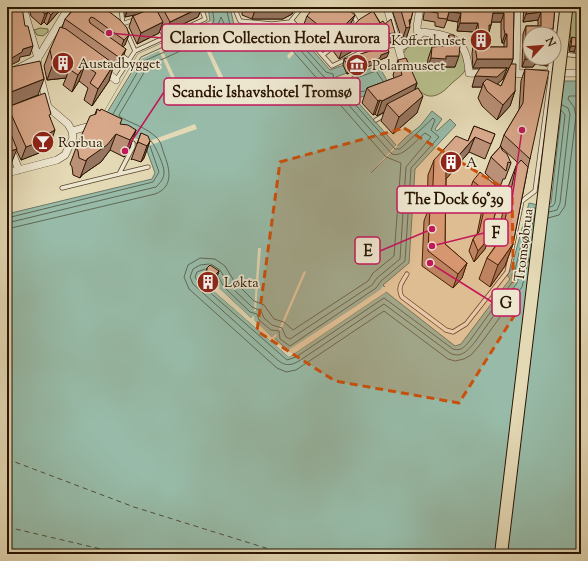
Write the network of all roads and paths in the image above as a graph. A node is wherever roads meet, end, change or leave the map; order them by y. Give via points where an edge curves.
1 (22, 7) edge
2 (69, 7) edge
3 (121, 7) edge
4 (201, 7) edge
5 (234, 7) edge
6 (302, 7) edge
7 (348, 7) edge
8 (387, 7) edge
9 (420, 7) edge
10 (517, 7) edge
11 (561, 9) edge
12 (140, 18) edge
13 (155, 20) edge
14 (292, 21) junction
15 (122, 24) junction
16 (557, 26) edge
17 (352, 28) edge
18 (54, 34) junction
19 (418, 35) junction
20 (165, 37) junction
21 (61, 38) edge
22 (342, 39) edge
23 (398, 46) junction
24 (135, 51) junction
25 (117, 52) edge
26 (323, 55) junction
27 (562, 55) edge
28 (579, 56) dead end
29 (38, 58) junction
30 (128, 61) junction
31 (96, 64) edge
32 (552, 66) edge
33 (552, 72) junction
34 (581, 73) edge
35 (7, 74) edge
36 (406, 74) edge
37 (516, 74) junction
38 (117, 78) joint
39 (392, 111) edge
40 (376, 120) dead end
41 (87, 125) edge
42 (72, 131) junction
43 (7, 140) edge
44 (133, 143) edge
45 (148, 166) dead end
46 (19, 170) junction
47 (7, 173) edge
48 (119, 174) junction
49 (62, 188) dead end
50 (407, 274) dead end
51 (501, 554) edge

1 - 29 street
2 - 18 street via 55,27
3 - 15 lane
4 - 20 lane via 205,19
5 - 14 lane via 237,19 242,22 272,24
6 - 14 lane
7 - 17 lane via 357,22
8 - 23 street
9 - 19 street
10 - 37 street
11 - 16 street
11 - 51 main road, Tromsøbrua, bridge
12 - 15 lane
13 - 20 lane
14 - 26 lane
15 - 24 lane
18 - 21 street
18 - 29 street
19 - 23 street via 410,42
19 - 37 street via 423,32 449,36 458,41 465,53 469,73
20 - 24 lane
22 - 26 lane
23 - 26 lane via 374,46 332,66
23 - 36 street
24 - 30 lane
25 - 30 lane
27 - 28 lane
29 - 35 street
29 - 42 street via 42,100
30 - 38 lane
31 - 38 street
32 - 33 street
33 - 34 street
33 - 37 street
33 - 50 lane via 535,191 522,202 507,272 466,324 453,332 446,330 402,297 399,292 400,285
39 - 40 lane
41 - 42 street
42 - 46 street via 73,141 65,155
43 - 46 street
44 - 48 lane
45 - 48 lane
46 - 47 street
48 - 49 lane

